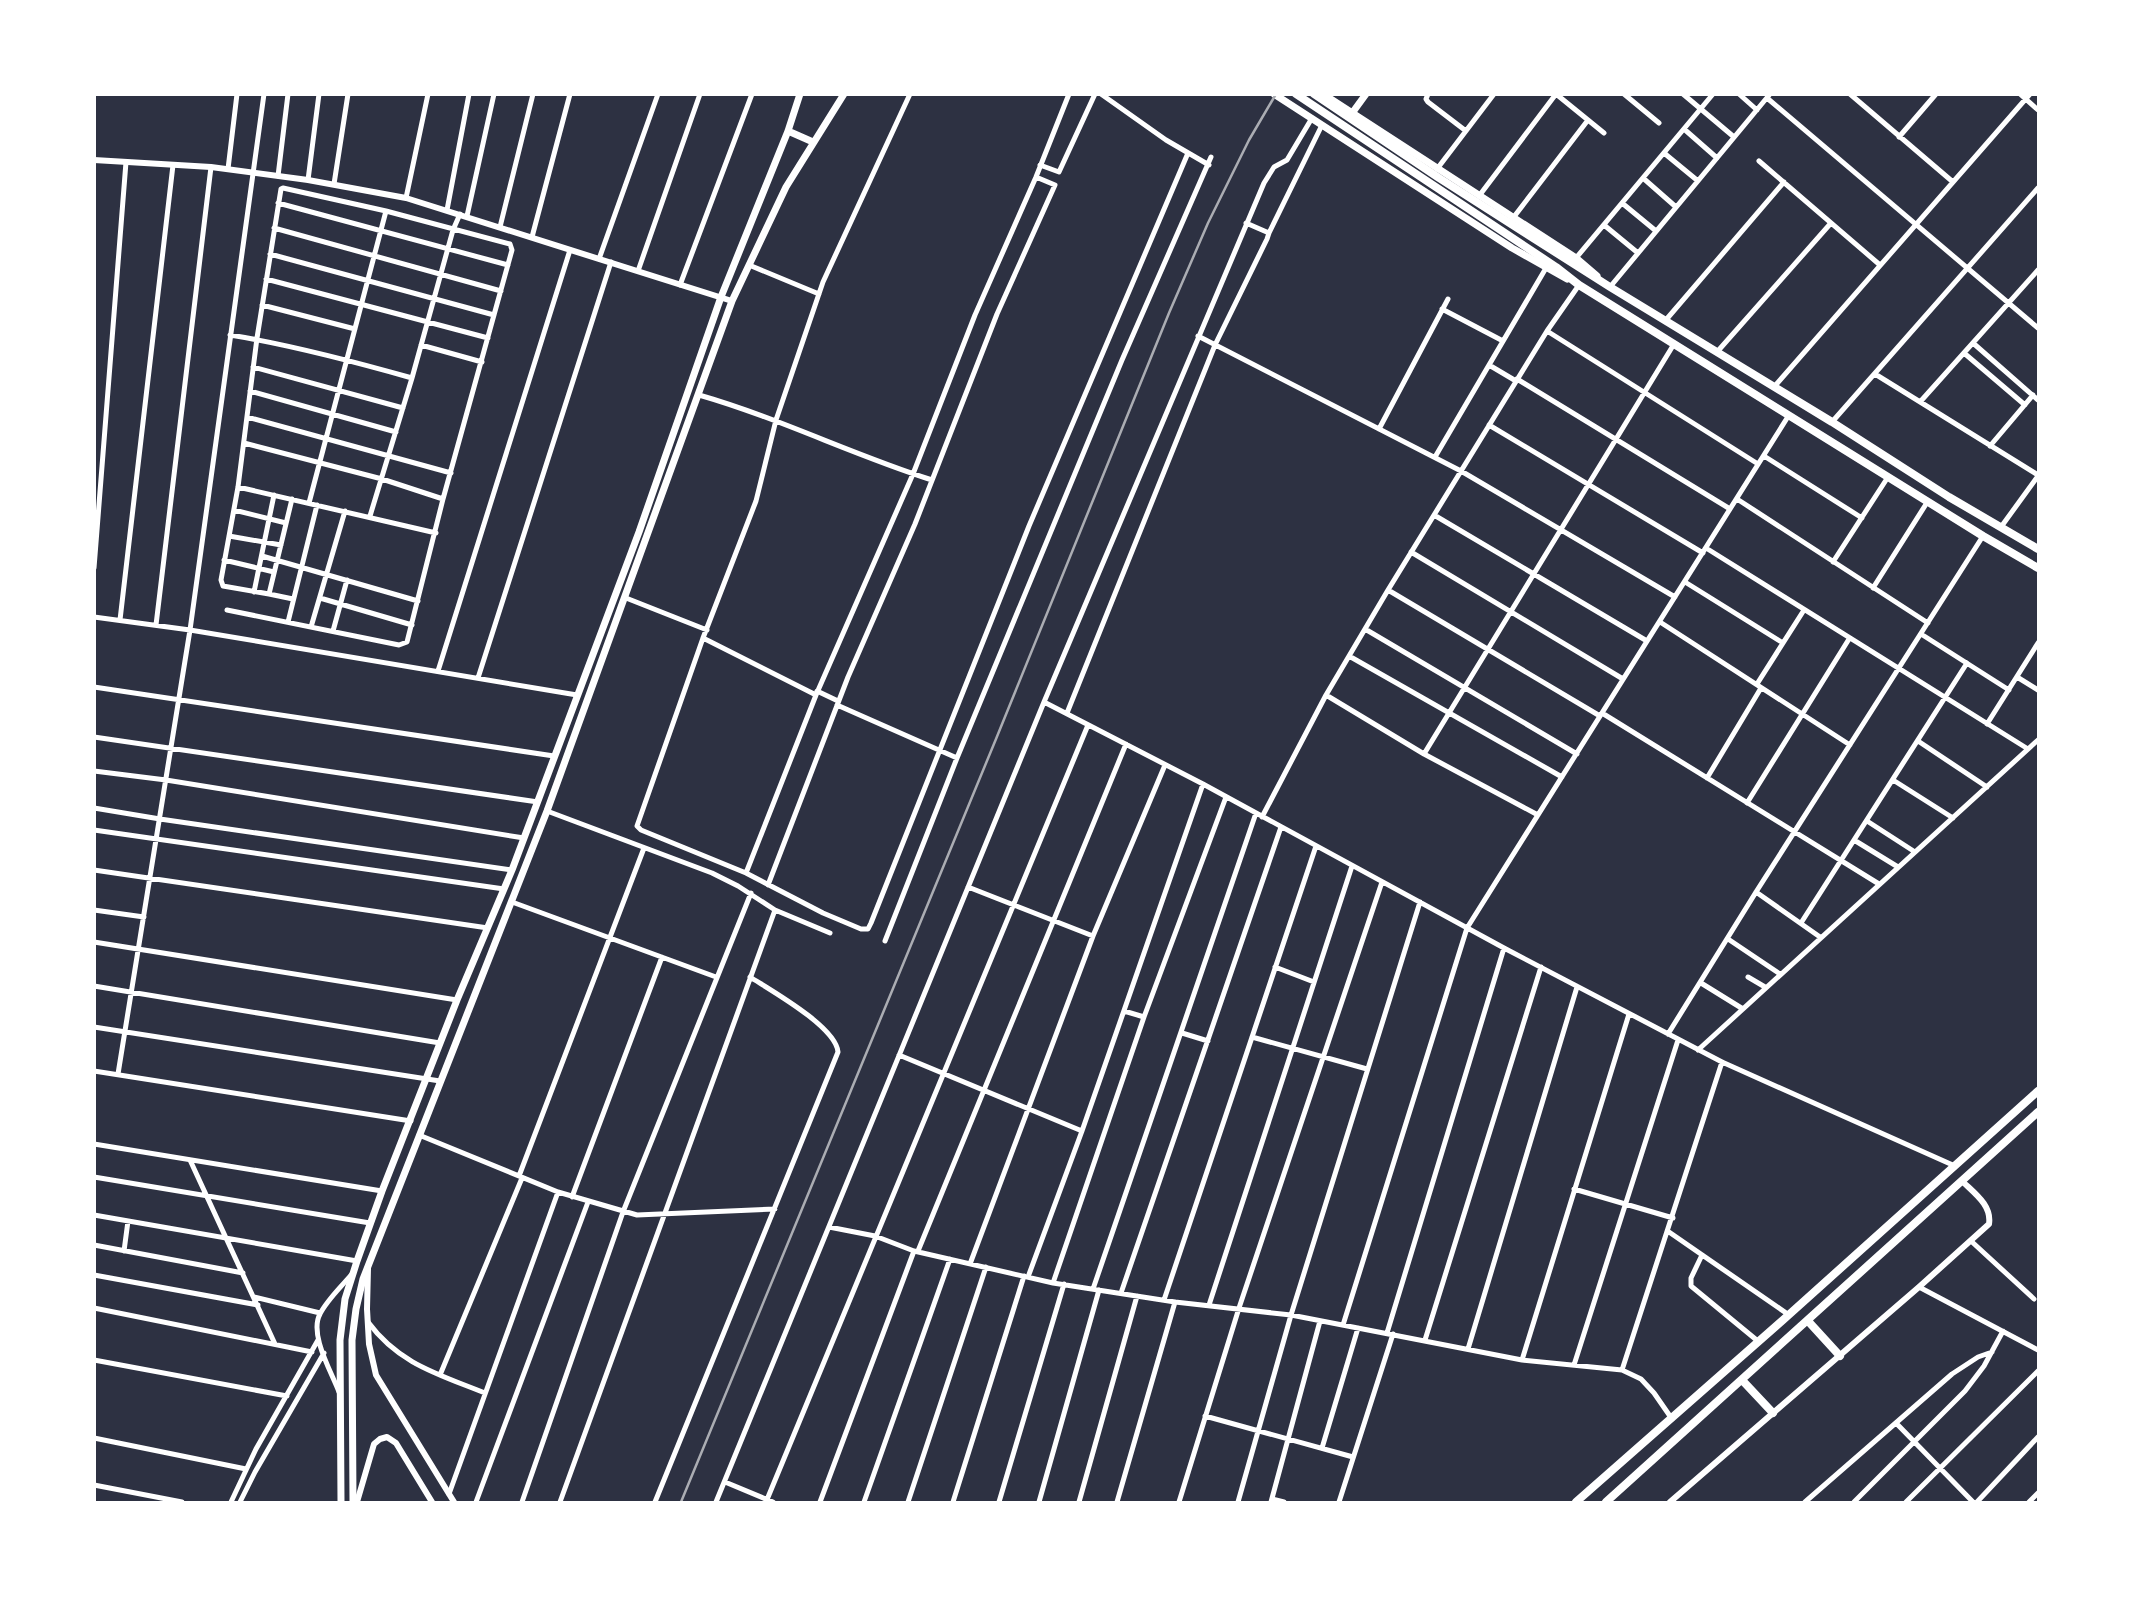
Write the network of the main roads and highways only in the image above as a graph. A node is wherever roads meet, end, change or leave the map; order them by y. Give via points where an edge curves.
1 (800, 94) edge
2 (844, 94) edge
3 (1274, 94) edge
4 (1296, 94) edge
5 (1314, 94) edge
6 (1323, 94) edge
7 (1366, 94) edge
8 (1352, 114) junction
9 (789, 131) junction
10 (1338, 134) junction
11 (813, 142) junction
12 (1527, 226) junction
13 (1512, 248) junction
14 (1606, 284) junction
15 (1579, 285) junction
16 (639, 533) junction
17 (649, 536) junction
18 (2039, 549) edge
19 (2039, 568) edge
20 (560, 740) junction
21 (572, 743) junction
22 (2039, 1091) edge
23 (2039, 1112) edge
24 (1808, 1321) junction
25 (1840, 1356) road end
26 (1718, 1378) junction
27 (1742, 1380) junction
28 (1730, 1392) junction
29 (1696, 1398) junction
30 (1709, 1410) junction
31 (1773, 1413) road end
32 (341, 1503) edge
33 (355, 1503) edge
34 (1577, 1503) edge
35 (1606, 1503) edge

1 - 9 main road
2 - 11 main road
3 - 10 main road
4 - 15 main road
5 - 14 main road
6 - 8 main road
7 - 8 main road
8 - 10 main road
8 - 12 main road
9 - 11 main road
9 - 16 main road via 722,297
10 - 13 main road
11 - 17 main road via 780,197 732,301
12 - 13 main road
12 - 14 main road
13 - 15 main road
14 - 18 main road
15 - 19 main road
16 - 17 main road
16 - 20 main road
17 - 21 main road
20 - 21 main road
20 - 32 main road via 356,1261 342,1319
21 - 33 main road via 357,1301 352,1340
22 - 26 main road
23 - 24 main road
24 - 25 main road
24 - 27 main road
26 - 28 main road via 1721,1387
26 - 29 main road
27 - 28 main road
27 - 31 main road
28 - 30 main road
29 - 30 main road via 1706,1401
29 - 34 main road
30 - 35 main road

